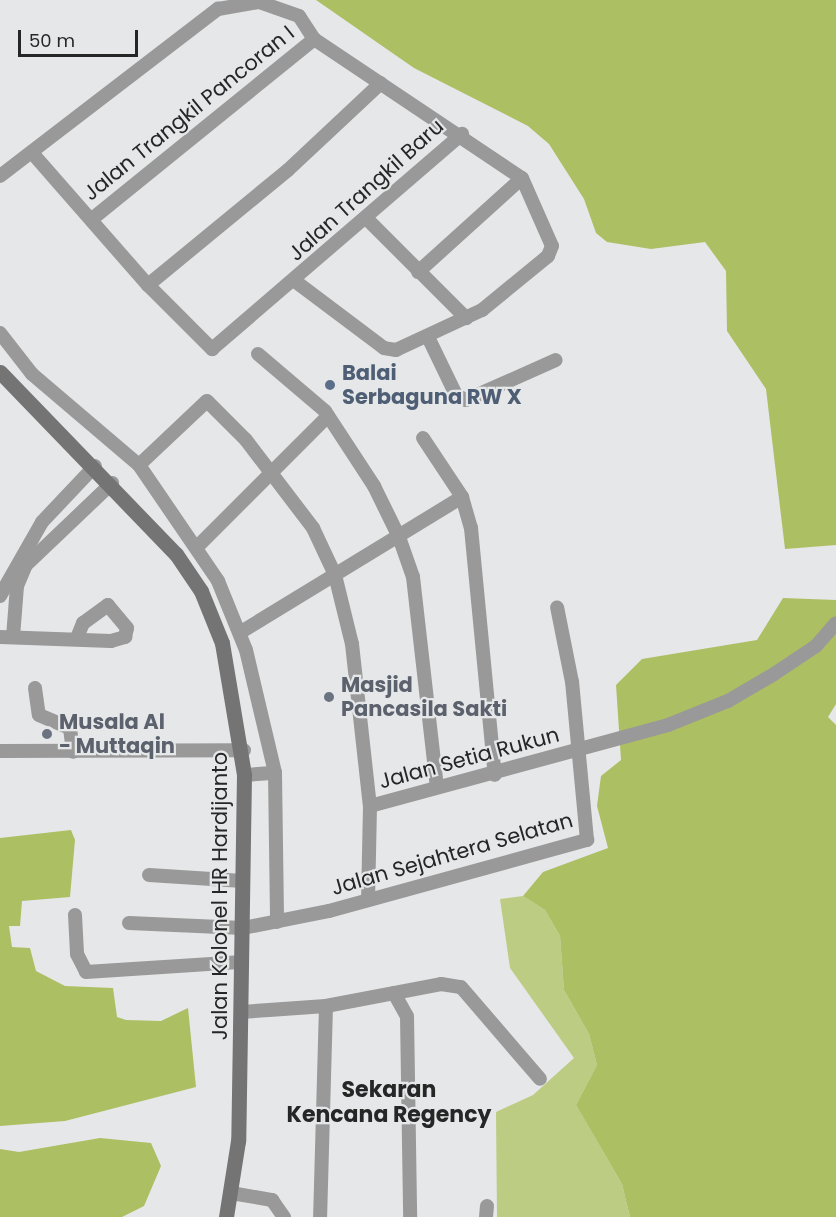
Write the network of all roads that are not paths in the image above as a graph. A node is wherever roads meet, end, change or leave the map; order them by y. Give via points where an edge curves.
1 (314, 39) junction
2 (381, 83) junction
3 (462, 134) junction
4 (34, 155) junction
5 (0, 176) edge
6 (522, 178) junction
7 (92, 219) junction
8 (368, 220) junction
9 (418, 272) junction
10 (296, 282) junction
11 (148, 285) junction
12 (466, 318) junction
13 (0, 333) edge
14 (428, 337) junction
15 (258, 354) dead end
16 (556, 360) dead end
17 (0, 372) edge
18 (328, 416) junction
19 (423, 438) dead end
20 (139, 465) junction
21 (95, 466) junction
22 (273, 474) junction
23 (112, 483) junction
24 (462, 497) junction
25 (399, 537) junction
26 (198, 546) junction
27 (335, 575) junction
28 (218, 581) junction
29 (17, 590) junction
30 (201, 591) junction
31 (1, 592) edge
32 (557, 607) dead end
33 (836, 623) edge
34 (241, 632) junction
35 (6, 637) edge
36 (77, 638) dead end
37 (35, 688) dead end
38 (244, 750) junction
39 (0, 751) edge
40 (578, 751) junction
41 (73, 752) junction
42 (275, 773) junction
43 (244, 775) junction
44 (495, 775) junction
45 (437, 787) junction
46 (370, 806) junction
47 (149, 875) dead end
48 (243, 881) junction
49 (368, 900) junction
50 (75, 915) dead end
51 (277, 921) junction
52 (129, 923) dead end
53 (243, 928) junction
54 (239, 962) junction
55 (394, 993) junction
56 (327, 1006) junction
57 (241, 1012) junction
58 (540, 1079) dead end
59 (231, 1193) junction
60 (226, 1217) edge
61 (284, 1217) edge
62 (320, 1217) edge
63 (410, 1217) edge

1 - 2 street, Jalan Trangkil Baru
1 - 4 street, Jalan Trangkil Baru via 299,16 259,2 224,5
1 - 7 street, Jalan Trangkil Pancoran I
2 - 3 street, Jalan Trangkil Baru
2 - 11 street via 288,170
3 - 6 street
3 - 8 street, Jalan Trangkil Baru
4 - 5 street, Jalan Trangkil Baru
4 - 7 street, Jalan Trangkil Baru
6 - 9 street
6 - 12 street via 548,228 552,251
7 - 11 street, Jalan Trangkil Baru
8 - 9 street
8 - 10 street, Jalan Trangkil Baru
9 - 12 street
10 - 11 street, Jalan Trangkil Baru via 212,349
10 - 14 street via 384,348
12 - 14 street
13 - 20 street via 32,374
14 - 16 street via 456,395 466,400
15 - 18 street
17 - 21 main road, Jalan Kolonel HR Hardijanto
18 - 22 street
18 - 25 street via 374,486
19 - 24 street
20 - 22 street via 207,401
20 - 26 street
21 - 23 main road, Jalan Kolonel HR Hardijanto
21 - 31 street via 42,522
22 - 26 street
22 - 27 street via 313,528
23 - 29 street via 26,565
23 - 30 main road, Jalan Kolonel HR Hardijanto via 176,554
24 - 25 street
24 - 44 street via 477,561
25 - 27 street
25 - 45 street via 413,577
26 - 28 street
27 - 34 street
27 - 46 street via 352,644
28 - 30 street
28 - 34 street
29 - 31 street
29 - 35 street
30 - 38 main road, Jalan Kolonel HR Hardijanto via 227,660
32 - 40 street, Jalan Sejahtera Selatan via 572,682
33 - 40 street, Jalan Setia Rukun via 816,646 728,701 668,725
34 - 42 street
35 - 36 street
37 - 41 street via 39,715 70,728
38 - 41 street
38 - 43 main road, Jalan Kolonel HR Hardijanto
39 - 41 street
40 - 44 street, Jalan Setia Rukun
40 - 49 street, Jalan Sejahtera Selatan via 586,840
42 - 43 street
42 - 51 street
43 - 48 main road, Jalan Kolonel HR Hardijanto
44 - 45 street, Jalan Setia Rukun
45 - 46 street, Jalan Setia Rukun
46 - 49 street
47 - 48 street
48 - 53 main road, Jalan Kolonel HR Hardijanto
49 - 51 street, Jalan Sejahtera Selatan
50 - 54 street via 77,954 86,972
51 - 53 street, Jalan Sejahtera Selatan
52 - 53 street, Jalan Sejahtera Selatan
53 - 54 main road, Jalan Kolonel HR Hardijanto
54 - 57 main road, Jalan Kolonel HR Hardijanto
55 - 56 street
55 - 58 street via 441,984 461,987
55 - 63 street via 407,1016
56 - 57 street
56 - 62 street
57 - 59 main road, Jalan Kolonel HR Hardijanto via 238,1141
59 - 60 main road, Jalan Kolonel HR Hardijanto
59 - 61 street via 272,1200

